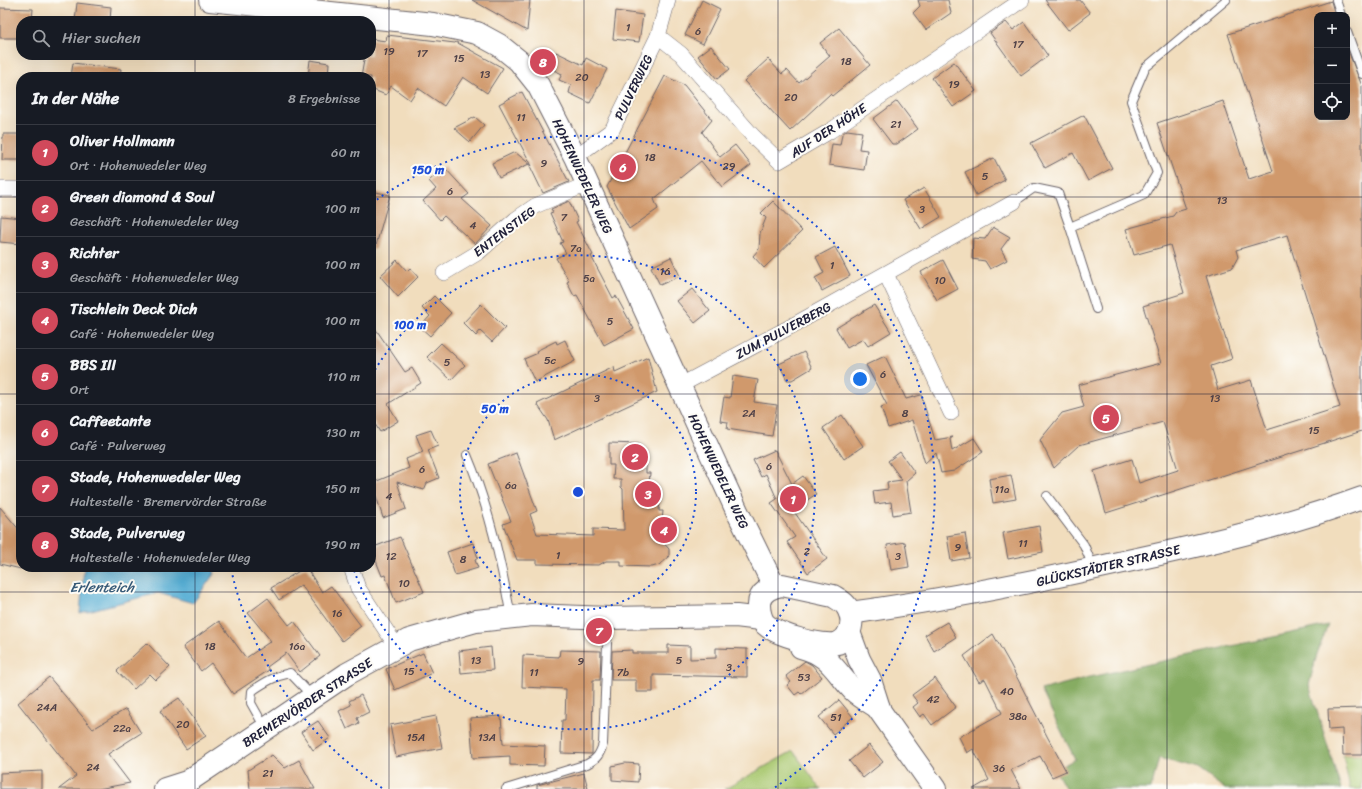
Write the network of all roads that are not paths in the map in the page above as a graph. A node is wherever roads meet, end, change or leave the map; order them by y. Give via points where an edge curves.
1 (210, 0) edge
2 (668, 0) edge
3 (1022, 0) edge
4 (1226, 0) edge
5 (1336, 0) edge
6 (1340, 12) edge
7 (359, 16) edge
8 (376, 18) edge
9 (658, 36) junction
10 (1350, 40) edge
11 (1362, 74) edge
12 (575, 157) junction
13 (587, 184) junction
14 (0, 189) edge
15 (16, 189) edge
16 (1014, 202) joint
17 (1070, 227) junction
18 (444, 273) dead end
19 (886, 274) junction
20 (1096, 308) dead end
21 (679, 386) junction
22 (951, 413) dead end
23 (467, 455) dead end
24 (1047, 496) dead end
25 (1362, 498) edge
26 (1093, 569) junction
27 (353, 572) edge
28 (768, 591) junction
29 (670, 616) junction
30 (511, 617) junction
31 (608, 618) junction
32 (761, 619) junction
33 (844, 630) junction
34 (397, 647) junction
35 (313, 696) junction
36 (879, 708) junction
37 (265, 729) junction
38 (165, 789) edge
39 (506, 789) edge
40 (935, 789) edge

1 - 7 main road, HOHENWEDELER WEG
2 - 9 street, PULVERWEG
3 - 9 street, AUF DER HÖHE via 830,131 779,161 752,135 682,54
4 - 17 lane via 1145,68 1131,100 1157,173 1144,194
5 - 6 lane
8 - 12 main road, HOHENWEDELER WEG via 433,24 477,33 510,53 530,74 546,99
9 - 12 street, PULVERWEG via 612,130
10 - 11 lane
12 - 13 main road, HOHENWEDELER WEG
13 - 18 street, ENTENSTIEG via 535,206 478,252
13 - 21 main road, HOHENWEDELER WEG
14 - 15 street
16 - 17 lane via 1034,188 1058,193
16 - 19 street, ZUM PULVERBERG
17 - 20 lane
19 - 21 street, ZUM PULVERBERG
19 - 22 street
21 - 28 main road, HOHENWEDELER WEG via 737,511
23 - 30 lane via 476,476 497,549
24 - 26 lane via 1084,545
25 - 26 main road, GLÜCKSTÄDTER STRASSE via 1327,511
26 - 33 main road, GLÜCKSTÄDTER STRASSE via 932,601
27 - 34 street via 358,588
28 - 29 main road, BREMERVÖRDER STRASSE via 737,602 701,606
28 - 32 main road via 759,603
28 - 33 main road, BREMERVÖRDER STRASSE via 791,586 833,596 847,606
29 - 31 main road, BREMERVÖRDER STRASSE
29 - 32 main road, BREMERVÖRDER STRASSE via 736,616
29 - 36 main road via 706,626 735,627 811,649 827,659 854,691
30 - 31 main road, BREMERVÖRDER STRASSE
30 - 34 main road, BREMERVÖRDER STRASSE via 476,621 409,640
31 - 39 lane via 601,752 595,760 587,764
32 - 33 main road, GLÜCKSTÄDTER STRASSE via 780,633 820,644
33 - 36 main road via 870,680
34 - 35 main road, BREMERVÖRDER STRASSE
35 - 37 main road, BREMERVÖRDER STRASSE
35 - 37 lane via 290,674 278,675 252,691 251,702
36 - 40 main road
37 - 38 main road, BREMERVÖRDER STRASSE via 187,782

